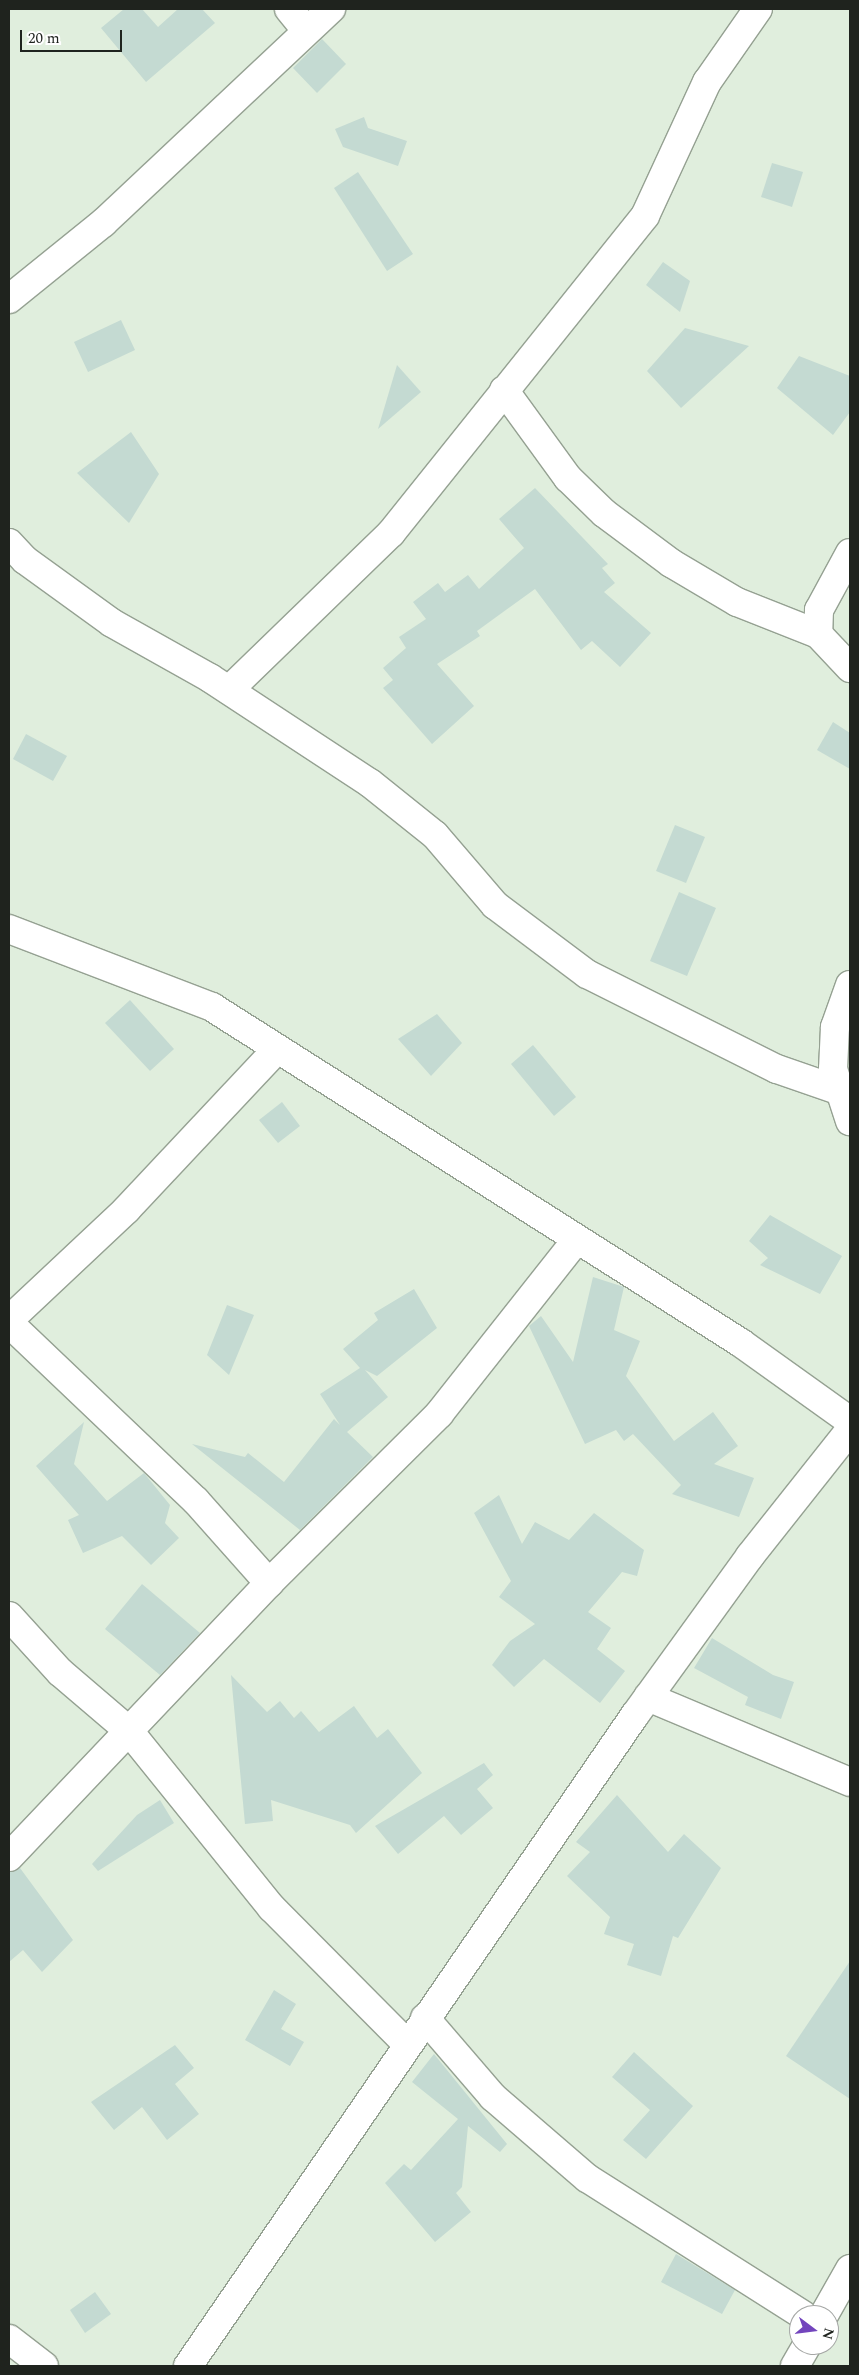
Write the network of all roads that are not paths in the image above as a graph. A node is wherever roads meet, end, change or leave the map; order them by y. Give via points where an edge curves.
1 (289, 9) edge
2 (331, 9) edge
3 (758, 9) edge
4 (307, 31) junction
5 (9, 299) edge
6 (504, 390) junction
7 (9, 543) edge
8 (850, 553) edge
9 (818, 634) junction
10 (850, 668) edge
11 (229, 690) junction
12 (9, 929) edge
13 (850, 985) edge
14 (276, 1049) junction
15 (841, 1091) junction
16 (850, 1121) edge
17 (575, 1242) junction
18 (9, 1322) edge
19 (847, 1413) edge
20 (269, 1583) junction
21 (9, 1616) edge
22 (648, 1697) junction
23 (129, 1732) junction
24 (850, 1782) edge
25 (9, 1857) edge
26 (425, 2018) junction
27 (407, 2044) junction
28 (850, 2269) edge
29 (830, 2305) edge
30 (789, 2306) edge
31 (9, 2340) edge
32 (801, 2355) edge
33 (44, 2366) edge
34 (188, 2366) edge
35 (795, 2366) edge

1 - 4 street
2 - 4 street
3 - 6 street via 707,82 646,216
4 - 5 street via 103,223
6 - 9 street via 568,478 604,513 671,563 737,602
6 - 11 street via 390,533
7 - 11 street via 25,560 112,623
8 - 9 street via 819,610
9 - 10 street
11 - 15 street via 370,783 435,835 495,905 587,974 777,1069
12 - 14 street via 212,1007
13 - 15 street via 835,1027 834,1069
14 - 17 street
14 - 18 street via 128,1209
15 - 16 street
17 - 19 street via 741,1343
17 - 20 street via 439,1414
18 - 20 street via 196,1502
19 - 22 street via 750,1556
20 - 23 street
21 - 23 street via 60,1672
22 - 24 street
22 - 26 street
23 - 25 street
23 - 27 street via 272,1908
26 - 27 street
26 - 30 street via 493,2097 587,2178
27 - 34 street
28 - 29 street
31 - 33 street
32 - 35 street

